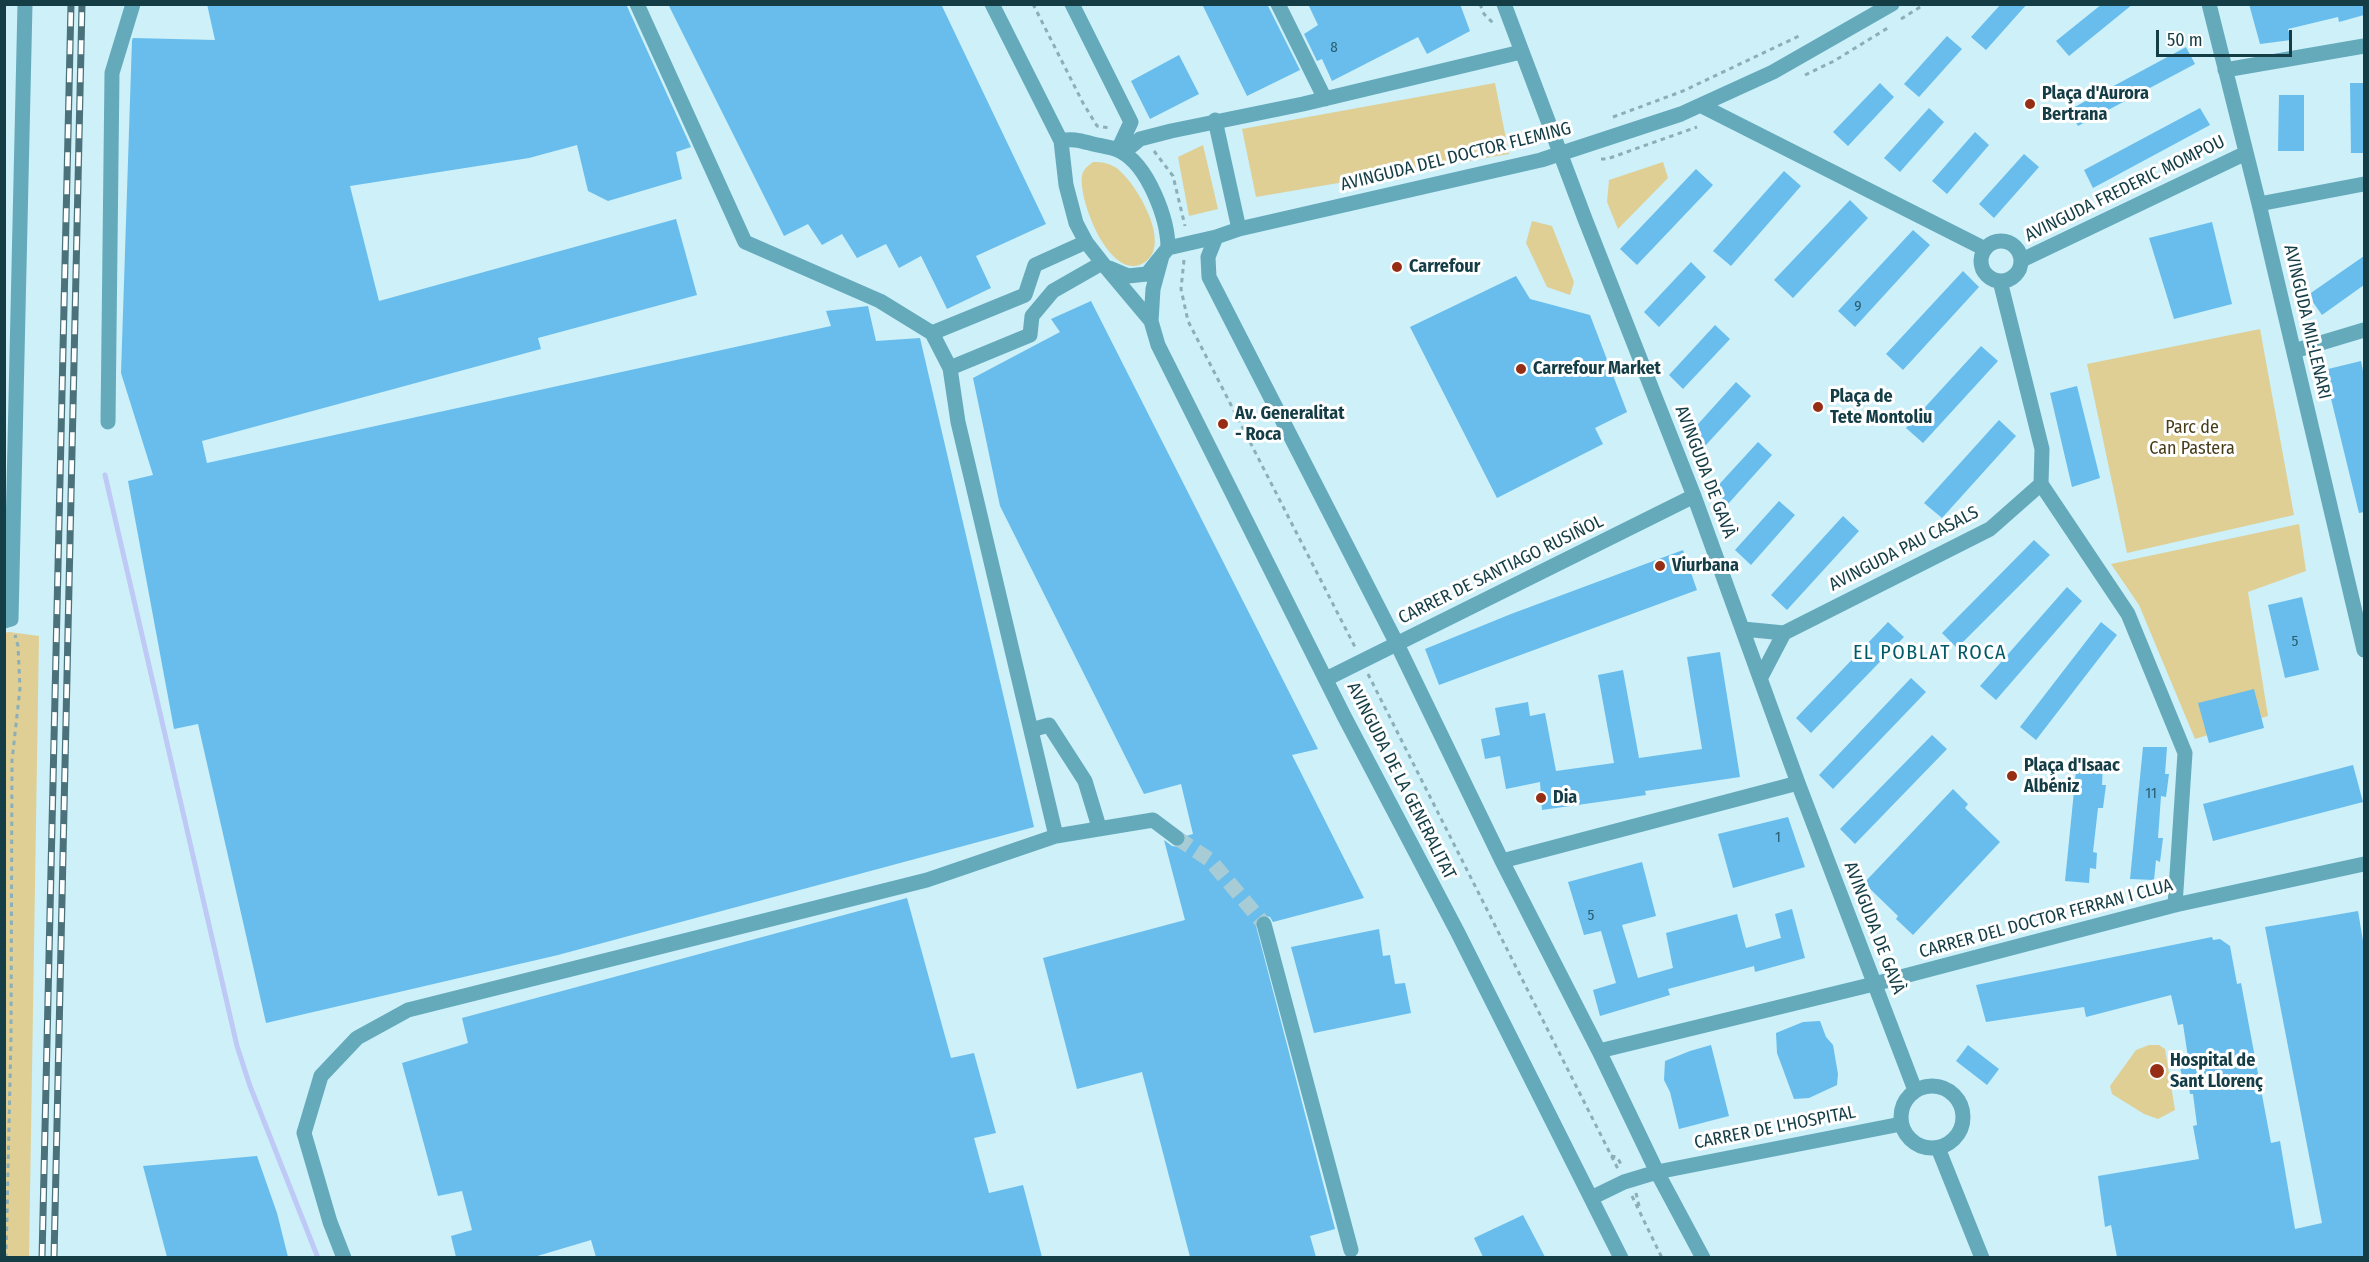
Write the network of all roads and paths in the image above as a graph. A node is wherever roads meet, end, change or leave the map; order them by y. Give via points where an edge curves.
1 (25, 4) edge
2 (133, 4) edge
3 (637, 4) edge
4 (993, 4) edge
5 (1278, 4) edge
6 (1504, 4) edge
7 (1892, 4) edge
8 (2209, 4) edge
9 (1077, 6) edge
10 (1800, 35) dead end
11 (2364, 46) edge
12 (1521, 52) junction
13 (2225, 69) junction
14 (1325, 99) junction
15 (1702, 106) junction
16 (1610, 118) dead end
17 (1215, 120) junction
18 (1061, 141) junction
19 (1099, 146) junction
20 (1120, 151) junction
21 (1562, 153) junction
22 (2246, 153) junction
23 (2364, 184) edge
24 (1066, 185) junction
25 (2259, 204) junction
26 (1239, 229) junction
27 (1216, 237) junction
28 (1086, 242) junction
29 (1187, 244) junction
30 (1985, 249) junction
31 (1165, 252) junction
32 (2022, 260) junction
33 (1103, 264) junction
34 (2000, 281) junction
35 (1151, 321) junction
36 (2364, 330) edge
37 (932, 333) junction
38 (2294, 351) junction
39 (950, 368) junction
40 (108, 422) dead end
41 (2041, 484) junction
42 (1694, 496) junction
43 (2359, 606) edge
44 (8, 620) edge
45 (1743, 629) junction
46 (1784, 633) junction
47 (1397, 644) junction
48 (2364, 650) edge
49 (1362, 661) junction
50 (1761, 677) junction
51 (1326, 679) junction
52 (1031, 730) junction
53 (1798, 783) junction
54 (1099, 827) junction
55 (1056, 836) junction
56 (1177, 838) tunnel mouth
57 (1502, 861) junction
58 (2364, 864) edge
59 (2175, 905) junction
60 (1264, 924) tunnel mouth
61 (1874, 984) junction
62 (1599, 1051) junction
63 (1915, 1090) junction
64 (1901, 1124) junction
65 (1938, 1148) junction
66 (1611, 1156) dead end
67 (1657, 1172) junction
68 (1591, 1198) junction
69 (1641, 1213) dead end
70 (1352, 1250) dead end
71 (6, 1257) edge
72 (344, 1257) edge
73 (1622, 1257) edge
74 (1662, 1257) edge
75 (1703, 1257) edge
76 (1982, 1257) edge

1 - 44 street
2 - 40 street via 112,73
3 - 37 street via 745,242 880,301
4 - 18 street
5 - 14 street
6 - 12 street, AVINGUDA DE GAVÀ
7 - 15 street, AVINGUDA DEL DOCTOR FLEMING via 1773,72
8 - 13 street, AVINGUDA MIL·LENARI
9 - 20 street via 1131,122
10 - 16 path via 1683,91
11 - 13 street
12 - 14 street
12 - 21 street, AVINGUDA DE GAVÀ
13 - 22 street, AVINGUDA MIL·LENARI
14 - 17 street
15 - 21 street, AVINGUDA DEL DOCTOR FLEMING
15 - 30 street
17 - 20 street via 1140,139
17 - 26 street
18 - 19 street via 1071,138
18 - 24 street
19 - 20 street
19 - 24 street via 1084,148 1070,158
20 - 31 street via 1135,164 1155,193 1168,230
21 - 26 street, AVINGUDA DEL DOCTOR FLEMING
21 - 42 street, AVINGUDA DE GAVÀ
22 - 25 street, AVINGUDA MIL·LENARI
22 - 32 street, AVINGUDA FREDERIC MOMPOU
23 - 25 street
24 - 28 street via 1076,223
25 - 38 street, AVINGUDA MIL·LENARI
26 - 27 street, AVINGUDA DEL DOCTOR FLEMING
27 - 29 street, AVINGUDA DEL DOCTOR FLEMING
27 - 47 street via 1208,257 1209,277
28 - 33 street
28 - 37 street via 1035,265 1025,295
29 - 31 street, AVINGUDA DEL DOCTOR FLEMING
29 - 49 path, AVINGUDA DE LA GENERALITAT via 1181,289 1188,321
30 - 32 street via 1995,241 2009,242
30 - 34 street via 1982,268 1991,279
31 - 33 street via 1147,274 1128,276
31 - 35 street via 1153,289
32 - 34 street via 2015,276
33 - 35 street
33 - 39 street via 1053,291 1032,316 1030,335
34 - 41 street via 2042,448
35 - 51 street, AVINGUDA DE LA GENERALITAT via 1158,345 1198,427
36 - 38 street
37 - 39 street
38 - 43 street, AVINGUDA MIL·LENARI
39 - 52 street via 958,422
41 - 46 street, AVINGUDA PAU CASALS via 1990,529
41 - 59 street via 2128,614 2185,753
42 - 45 street, AVINGUDA DE GAVÀ
42 - 47 street, CARRER DE SANTIAGO RUSIÑOL
43 - 48 street, AVINGUDA MIL·LENARI
44 - 71 path via 18,646 20,688 12,761
45 - 46 street
45 - 50 street, AVINGUDA DE GAVÀ
46 - 50 street
47 - 49 street, CARRER DE SANTIAGO RUSIÑOL
47 - 57 street
49 - 51 street, CARRER DE SANTIAGO RUSIÑOL
49 - 66 path, AVINGUDA DE LA GENERALITAT
50 - 53 street, AVINGUDA DE GAVÀ
51 - 68 street, AVINGUDA DE LA GENERALITAT
52 - 54 street via 1049,725 1085,781
52 - 55 street
53 - 57 street
53 - 61 street, AVINGUDA DE GAVÀ
54 - 55 street
54 - 56 street via 1153,820
55 - 72 street via 927,880 408,1010 357,1038 321,1076 304,1133
57 - 62 street
58 - 59 street, CARRER DEL DOCTOR FERRAN I CLUA
59 - 61 street, CARRER DEL DOCTOR FERRAN I CLUA
60 - 70 street
61 - 62 street, CARRER DEL DOCTOR FERRAN I CLUA
61 - 63 street, AVINGUDA DE GAVÀ
62 - 67 street
63 - 64 street via 1904,1103
63 - 65 street via 1944,1088 1961,1107 1958,1134
64 - 65 street via 1910,1140 1919,1146
64 - 67 street, CARRER DE L'HOSPITAL
65 - 76 street
67 - 68 street, CARRER DE L'HOSPITAL
67 - 75 street
68 - 73 street, AVINGUDA DE LA GENERALITAT
69 - 74 path

